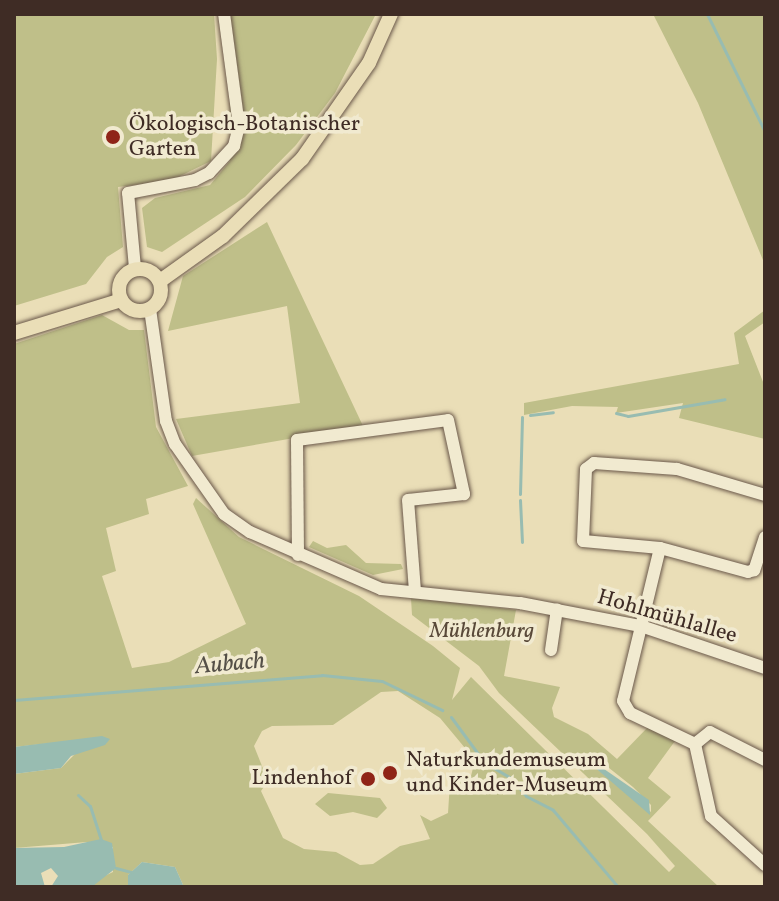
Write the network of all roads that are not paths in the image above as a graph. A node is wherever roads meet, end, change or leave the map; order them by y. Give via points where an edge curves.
1 (224, 14) edge
2 (391, 14) edge
3 (135, 268) junction
4 (160, 281) junction
5 (121, 300) junction
6 (150, 309) junction
7 (14, 333) edge
8 (765, 495) edge
9 (765, 537) edge
10 (660, 548) junction
11 (298, 555) junction
12 (415, 591) junction
13 (557, 609) junction
14 (641, 626) junction
15 (551, 650) dead end
16 (765, 668) edge
17 (695, 744) junction
18 (765, 760) edge
19 (765, 865) edge

1 - 3 street via 239,126 234,146 195,180 128,193
2 - 4 main road via 369,63 302,159 234,227
3 - 4 main road via 147,269
3 - 5 main road via 121,281
4 - 6 main road via 161,294
5 - 6 main road via 131,309
5 - 7 main road
6 - 11 street, Hohlmühlallee via 166,421 175,444 224,514
8 - 10 street via 677,469 594,463 586,469 583,541
9 - 10 street via 754,570 748,572
10 - 14 street
11 - 12 street, Hohlmühlallee via 381,589
11 - 12 street via 297,440 448,420 464,494 408,500
12 - 13 street, Hohlmühlallee
13 - 14 street, Hohlmühlallee
13 - 15 street
14 - 16 street, Hohlmühlallee
14 - 17 street via 625,708
17 - 18 street via 710,732
17 - 19 street via 711,816

